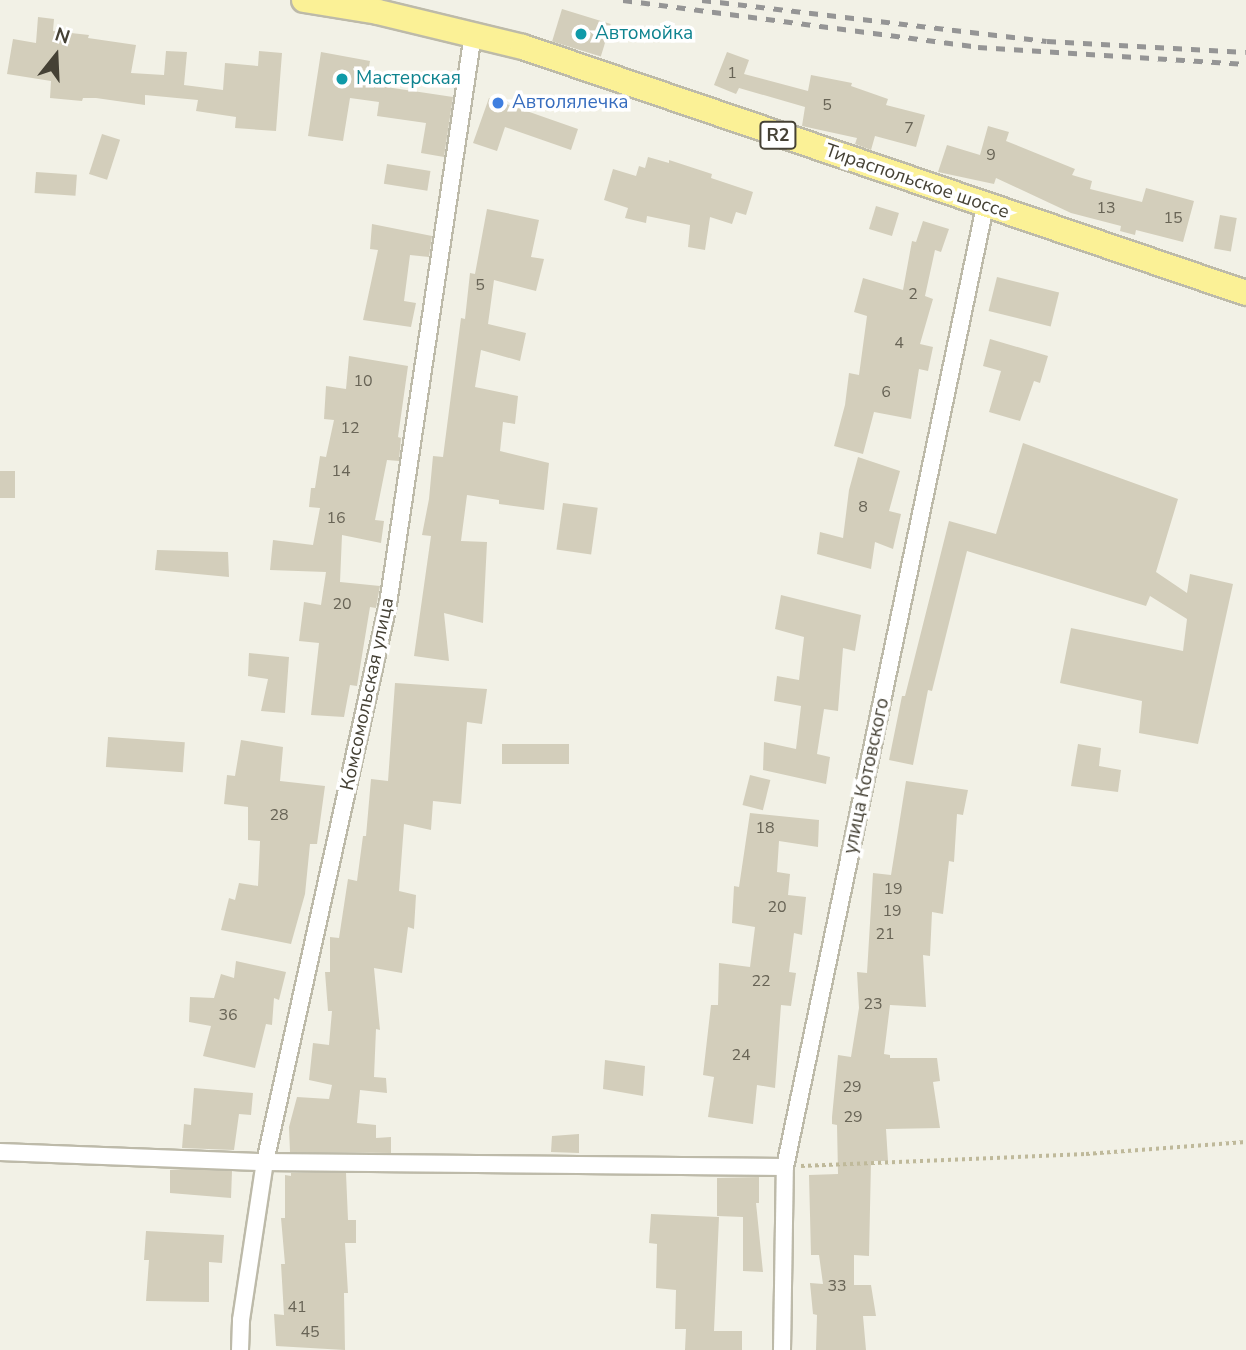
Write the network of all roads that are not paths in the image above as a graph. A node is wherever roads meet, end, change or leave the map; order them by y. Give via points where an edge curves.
1 (304, 0) edge
2 (473, 34) junction
3 (985, 206) junction
4 (1246, 293) edge
5 (0, 1152) edge
6 (265, 1162) junction
7 (785, 1167) junction
8 (240, 1350) edge
9 (782, 1350) edge

1 - 2 main road, Тираспольское шоссе / R2
2 - 3 main road, Тираспольское шоссе / R2 via 523,47
2 - 6 street, Комсомольская улица via 388,604
3 - 4 main road, Тираспольское шоссе / R2
3 - 7 street, улица Котовского
5 - 6 street
6 - 7 street
6 - 8 street, Комсомольская улица
7 - 9 street, улица Котовского

